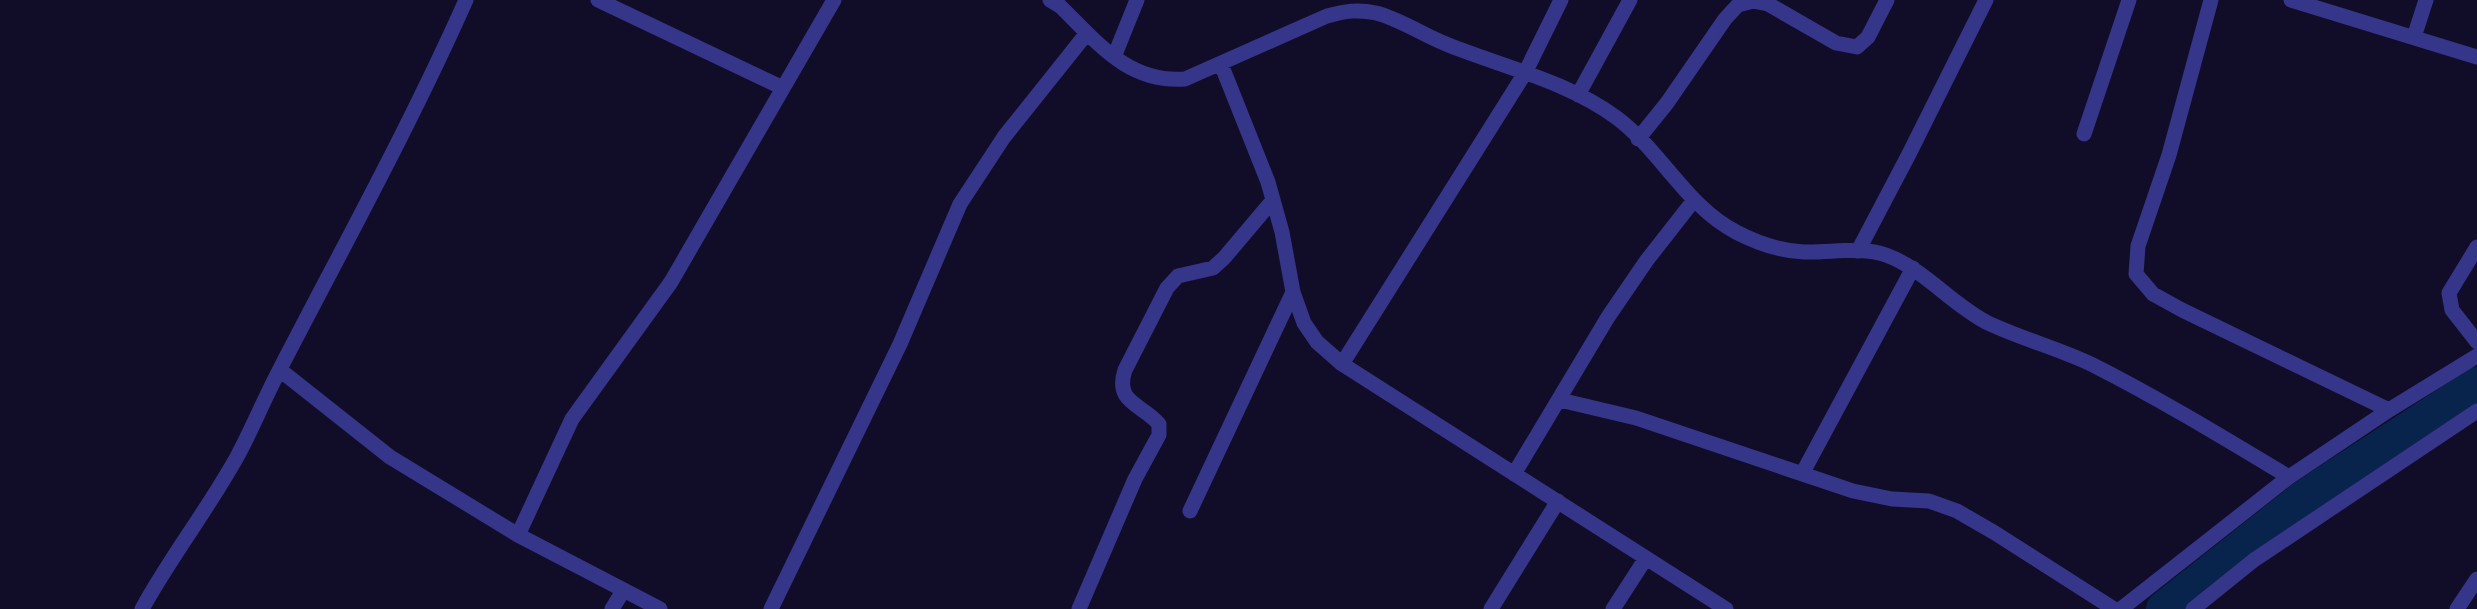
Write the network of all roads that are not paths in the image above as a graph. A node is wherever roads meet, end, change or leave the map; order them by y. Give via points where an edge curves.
1 (465, 0) edge
2 (598, 0) edge
3 (834, 0) edge
4 (1050, 0) edge
5 (1137, 0) edge
6 (1561, 0) edge
7 (1630, 0) edge
8 (1887, 0) edge
9 (1986, 0) edge
10 (2129, 0) edge
11 (2211, 0) edge
12 (2291, 0) edge
13 (2426, 0) edge
14 (1087, 33) junction
15 (2414, 37) junction
16 (1114, 57) junction
17 (2477, 57) edge
18 (1221, 64) junction
19 (1525, 73) junction
20 (783, 88) junction
21 (1578, 95) junction
22 (2084, 134) dead end
23 (1638, 139) junction
24 (1273, 200) junction
25 (1694, 200) junction
26 (2477, 247) edge
27 (1858, 251) junction
28 (1913, 268) junction
29 (1293, 292) junction
30 (2477, 342) edge
31 (2477, 356) edge
32 (1342, 364) junction
33 (280, 370) junction
34 (1560, 400) junction
35 (2389, 410) junction
36 (2477, 411) edge
37 (1514, 474) junction
38 (1802, 474) junction
39 (2289, 477) junction
40 (1558, 501) junction
41 (1191, 511) dead end
42 (518, 535) junction
43 (1646, 558) junction
44 (2477, 579) edge
45 (623, 591) junction
46 (142, 609) edge
47 (612, 609) edge
48 (660, 609) edge
49 (771, 609) edge
50 (1079, 609) edge
51 (1491, 609) edge
52 (1613, 609) edge
53 (1726, 609) edge
54 (2114, 609) edge
55 (2121, 609) edge
56 (2193, 609) edge
57 (2457, 609) edge

1 - 33 street via 346,248
2 - 20 street
3 - 20 street
4 - 14 street
5 - 16 street
6 - 19 street
7 - 21 street
8 - 23 street via 1868,37 1857,47 1836,43 1767,3 1738,5
9 - 27 street
10 - 22 street
11 - 35 street via 2169,155 2138,246 2136,274 2153,294 2182,310
12 - 15 street
13 - 15 street
14 - 16 street
14 - 49 street via 1004,137 960,204 900,344
15 - 17 street
16 - 18 street via 1150,78 1168,80 1185,79
18 - 19 street via 1327,16 1352,9 1378,13 1445,44
18 - 24 street
19 - 21 street
19 - 32 street
20 - 42 street via 671,282 572,419
21 - 23 street via 1618,119
23 - 25 street
24 - 29 street
24 - 50 street via 1213,268 1178,276 1167,288 1125,370 1122,391 1159,424 1159,435 1135,479
25 - 27 street via 1733,231 1771,247 1802,252
25 - 34 street via 1608,317
26 - 30 street via 2449,293 2452,310
27 - 28 street via 1884,254
28 - 38 street
28 - 39 street via 1983,320 2093,366
29 - 32 street via 1304,323 1317,342
29 - 41 street
31 - 35 street
32 - 37 street
33 - 42 street via 390,457
33 - 46 street via 238,456
34 - 37 street
34 - 38 street via 1636,418
35 - 39 street
36 - 56 street via 2254,561
37 - 40 street
38 - 54 street via 1853,491 1929,501 1957,511
39 - 55 street
40 - 43 street
40 - 51 street
42 - 45 street
43 - 52 street
43 - 53 street
44 - 57 street
45 - 47 street
45 - 48 street

